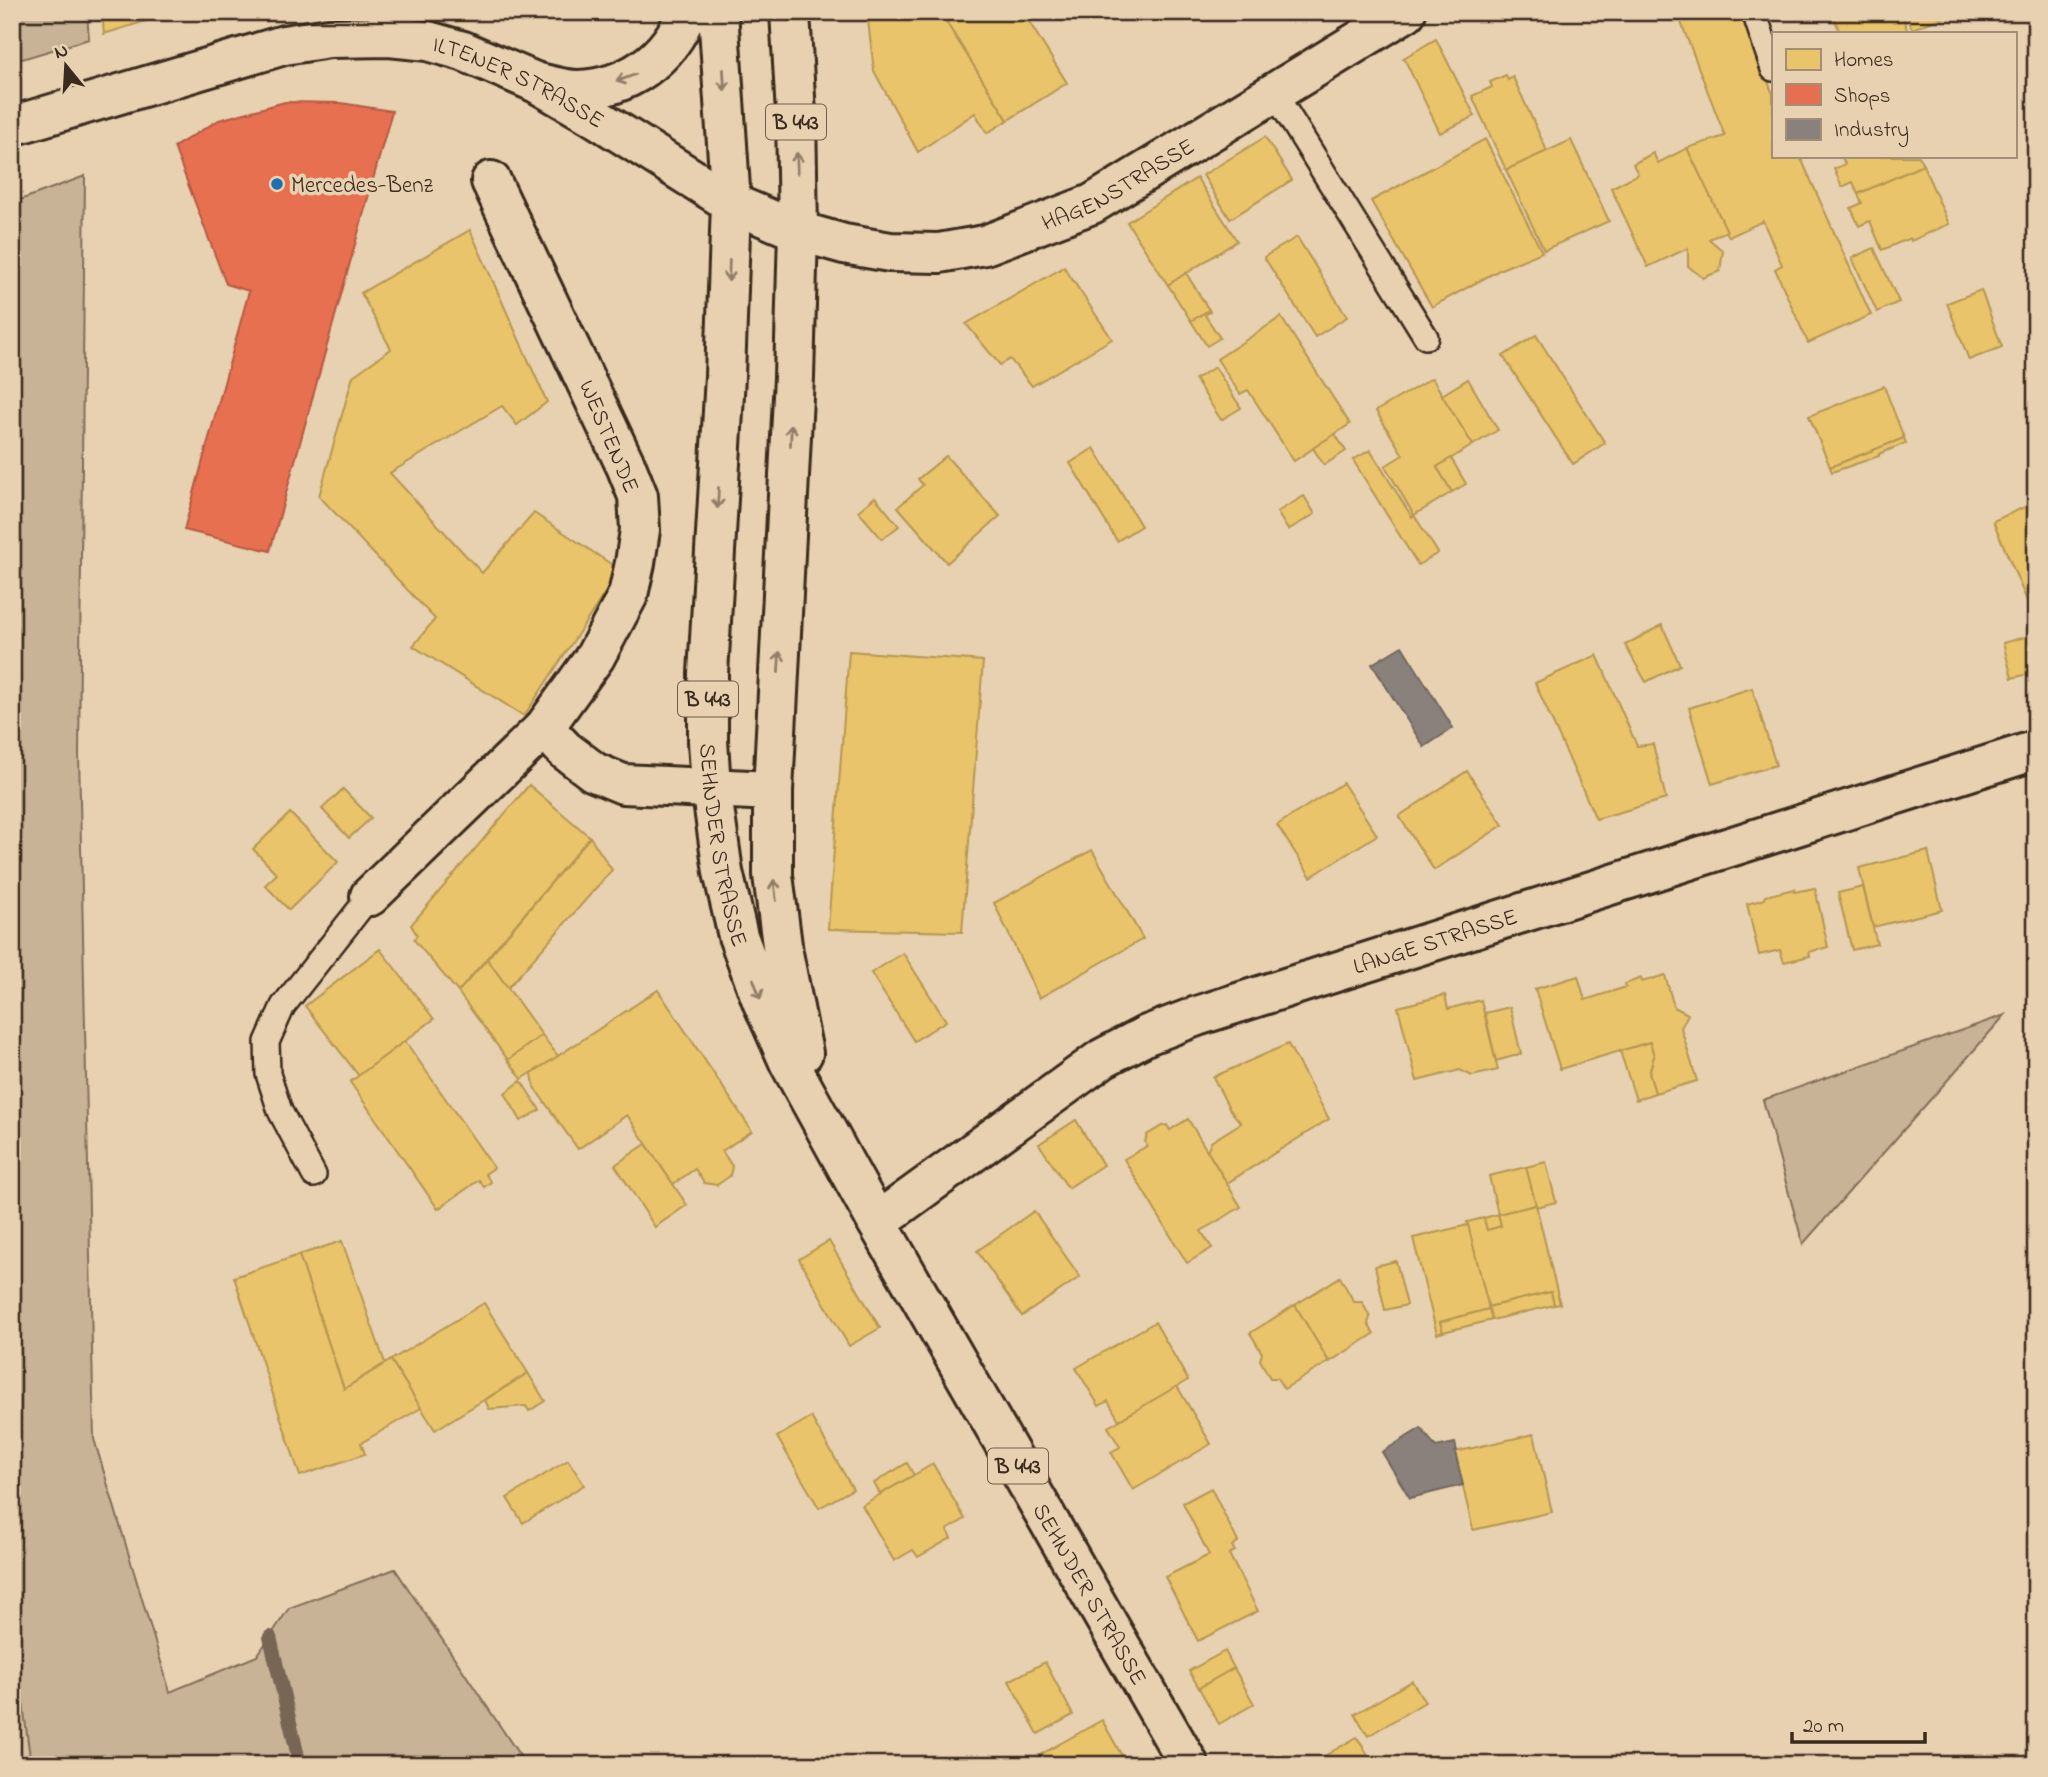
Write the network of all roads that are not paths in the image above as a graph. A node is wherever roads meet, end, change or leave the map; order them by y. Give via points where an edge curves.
1 (687, 12) edge
2 (718, 12) edge
3 (790, 12) edge
4 (1406, 12) edge
5 (1754, 12) edge
6 (388, 25) edge
7 (1772, 66) edge
8 (535, 82) junction
9 (1274, 92) junction
10 (12, 126) edge
11 (491, 181) dead end
12 (731, 203) junction
13 (798, 231) junction
14 (1426, 337) dead end
15 (544, 728) junction
16 (2036, 750) edge
17 (710, 787) junction
18 (772, 791) junction
19 (370, 897) joint
20 (848, 1167) junction
21 (314, 1175) dead end
22 (877, 1222) junction
23 (1189, 1765) edge

1 -> 8 street via 670,45 627,79 577,90
2 -> 12 street, B 443
13 -> 3 street, B 443
4 - 9 street, HAGENSTRASSE
5 - 7 lane
6 - 8 street, ILTENER STRASSE
6 - 10 street, ILTENER STRASSE via 284,45
8 - 12 street, ILTENER STRASSE
9 - 13 street, HAGENSTRASSE via 1093,204 985,245 939,253 890,252
9 - 14 lane
11 - 15 street, WESTENDE via 638,496 640,530 628,595 596,657
12 - 13 street, ILTENER STRASSE
12 -> 17 street, SEHNDER STRASSE / B 443 via 708,674
18 -> 13 street, SEHNDER STRASSE / B 443
15 - 17 street via 594,772 623,784
15 - 19 street, WESTENDE
16 - 22 street, LANGE STRASSE via 1147,1035 1103,1058
17 - 18 street
17 -> 20 street, SEHNDER STRASSE / B 443 via 738,936 790,1064
20 -> 18 street, SEHNDER STRASSE / B 443 via 821,1109 795,1017 773,875
19 - 21 lane via 283,1006 267,1042 268,1073 280,1111
20 - 22 street, SEHNDER STRASSE / B 443
22 - 23 street, SEHNDER STRASSE / B 443

